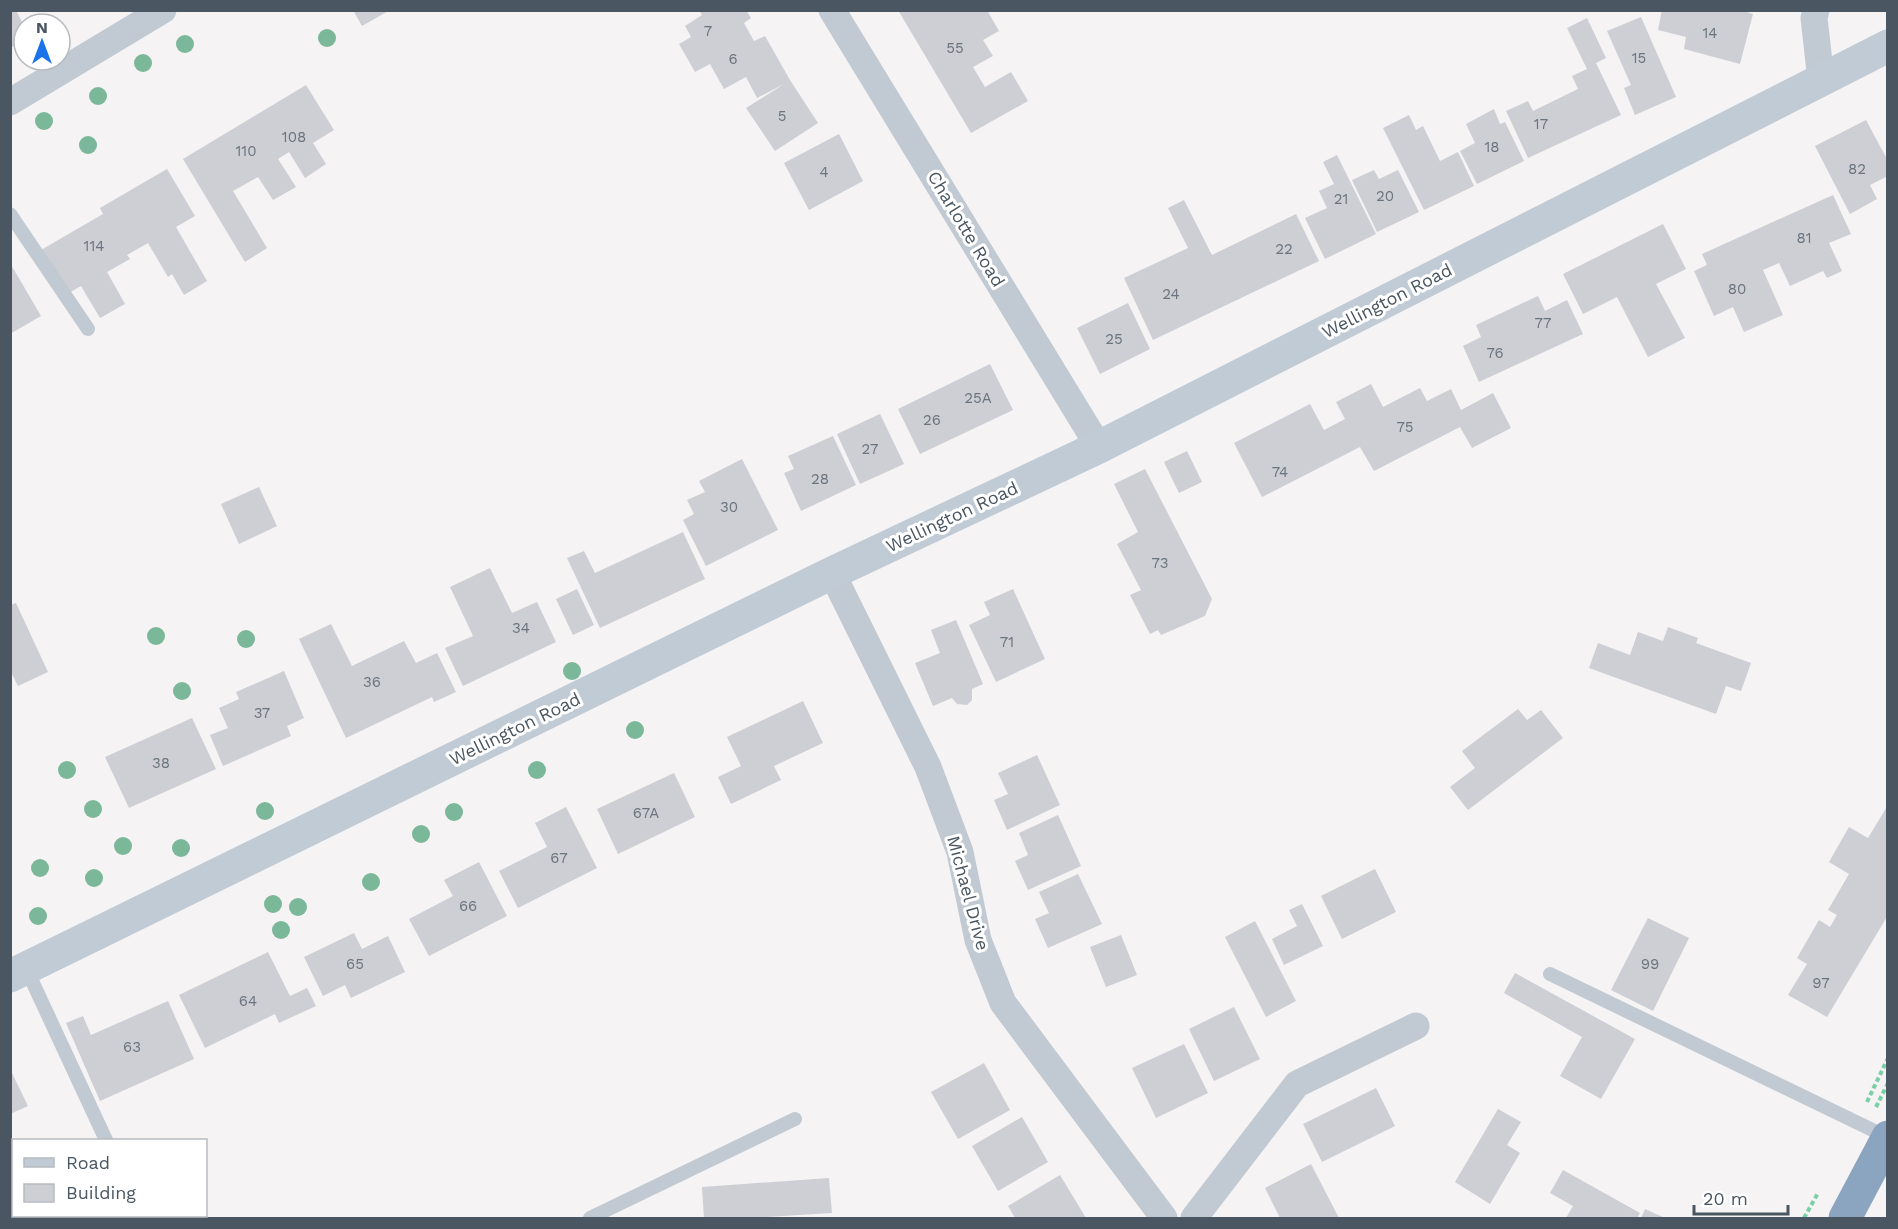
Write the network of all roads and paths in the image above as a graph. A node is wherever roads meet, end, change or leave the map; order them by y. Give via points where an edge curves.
1 (163, 10) edge
2 (832, 10) edge
3 (1816, 10) edge
4 (1887, 46) edge
5 (1821, 80) junction
6 (10, 102) edge
7 (10, 214) edge
8 (88, 328) dead end
9 (1099, 447) junction
10 (832, 573) junction
11 (18, 972) edge
12 (1550, 974) dead end
13 (1416, 1026) dead end
14 (795, 1119) dead end
15 (105, 1139) edge
16 (1886, 1145) edge
17 (590, 1218) edge
18 (1164, 1218) edge
19 (1194, 1218) edge
20 (1845, 1218) edge

1 - 6 street
2 - 9 street, Charlotte Road
3 - 5 street
4 - 5 street, Wellington Road
5 - 9 street, Wellington Road
7 - 8 lane
9 - 10 street, Wellington Road
10 - 11 street, Wellington Road
10 - 18 street, Michael Drive via 928,767 960,852 978,940 1003,1003
11 - 15 lane
12 - 16 lane
13 - 19 street via 1297,1084
14 - 17 lane
16 - 20 highway

